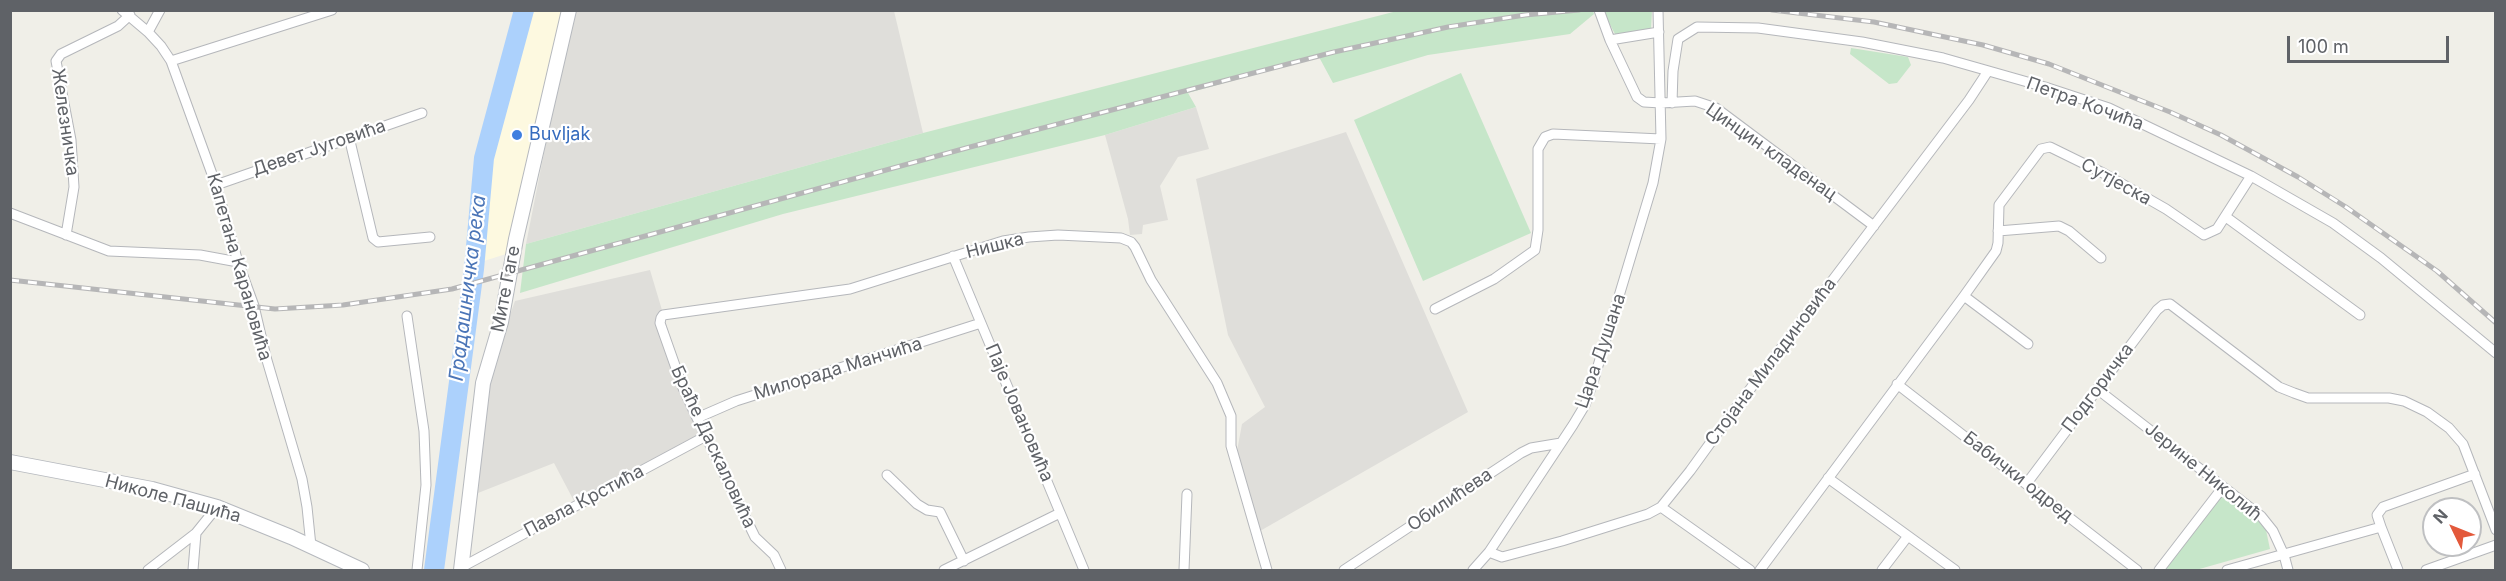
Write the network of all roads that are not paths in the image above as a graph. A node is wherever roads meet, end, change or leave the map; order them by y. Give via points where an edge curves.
1 (160, 10) edge
2 (332, 10) edge
3 (569, 10) edge
4 (1599, 10) edge
5 (1658, 10) edge
6 (126, 13) edge
7 (148, 32) junction
8 (1659, 32) junction
9 (1610, 40) junction
10 (171, 61) junction
11 (1988, 71) junction
12 (1661, 103) junction
13 (1672, 103) junction
14 (422, 113) dead end
15 (349, 137) junction
16 (1661, 139) junction
17 (2251, 176) junction
18 (216, 185) junction
19 (10, 213) edge
20 (2226, 217) junction
21 (1874, 226) junction
22 (1998, 231) junction
23 (66, 235) junction
24 (430, 237) dead end
25 (953, 256) junction
26 (2101, 258) dead end
27 (238, 262) junction
28 (1964, 296) junction
29 (1436, 309) dead end
30 (663, 315) joint
31 (2360, 315) dead end
32 (407, 316) dead end
33 (981, 323) junction
34 (2028, 344) dead end
35 (2496, 353) edge
36 (1897, 384) junction
37 (2097, 389) junction
38 (697, 418) junction
39 (706, 436) junction
40 (1561, 443) junction
41 (10, 462) edge
42 (2475, 474) junction
43 (887, 475) dead end
44 (1828, 478) junction
45 (2027, 483) junction
46 (2223, 487) junction
47 (1187, 494) dead end
48 (217, 507) junction
49 (1661, 507) junction
50 (1060, 513) junction
51 (2381, 527) junction
52 (2496, 530) edge
53 (196, 533) junction
54 (1908, 536) junction
55 (2496, 545) edge
56 (311, 546) junction
57 (1489, 552) junction
58 (2284, 555) junction
59 (964, 561) junction
60 (461, 569) edge
61 (148, 570) edge
62 (193, 570) edge
63 (362, 570) edge
64 (417, 570) edge
65 (781, 570) edge
66 (944, 570) edge
67 (1084, 570) edge
68 (1184, 570) edge
69 (1267, 570) edge
70 (1344, 570) edge
71 (1473, 570) edge
72 (1750, 570) edge
73 (1760, 570) edge
74 (1882, 570) edge
75 (1955, 570) edge
76 (2137, 570) edge
77 (2159, 570) edge
78 (2227, 570) edge
79 (2289, 570) edge
80 (2398, 570) edge
81 (2426, 570) edge

1 - 7 street
2 - 10 street
3 - 60 main road, Мите Гаге via 516,239 501,322 483,383
4 - 9 street
5 - 8 street, Цара Душана
6 - 7 street, Капетана Карановића
6 - 23 street, Железничка via 118,26 61,54 56,61 73,164 74,188
7 - 10 street, Капетана Карановића
8 - 9 street
8 - 12 street, Цара Душана
9 - 12 street via 1637,97 1644,102
10 - 18 street, Капетана Карановића
11 - 13 street, Петра Кочића via 1862,42 1758,28 1698,27 1678,39
11 - 17 street, Петра Кочића via 2109,108
11 - 21 street, Стојана Миладиновића
12 - 13 street, Цинцин кладенац
12 - 16 street, Цара Душана
13 - 21 street, Цинцин кладенац via 1695,101 1716,108
14 - 15 street, Девет Југовића
15 - 18 street, Девет Југовића
15 - 24 street via 373,238 378,242
16 - 29 street via 1545,136 1538,149 1535,250 1494,279
16 - 40 street, Цара Душана via 1653,183 1594,379 1585,405
17 - 20 street, Сутјеска
17 - 35 street, Петра Кочића via 2333,224 2381,258
18 - 27 street, Капетана Карановића
19 - 23 street
20 - 22 street, Сутјеска via 2212,233 2201,234 2103,173 2046,147 2000,203
20 - 31 street
21 - 49 street, Стојана Миладиновића
22 - 26 street via 2059,226
22 - 28 street, Сутјеска via 1996,251
23 - 27 street via 109,251 201,255
25 - 30 street, Нишка via 850,289
25 - 33 street, Паје Јовановића
25 - 69 street, Нишка via 1014,239 1048,235 1121,238 1131,242 1217,383 1231,416 1231,446
27 - 56 street, Капетана Карановића via 302,479
28 - 34 street
28 - 36 street, Сутјеска
30 - 38 street, Браће Даскаловића via 660,323
32 - 64 street via 424,431 426,485
33 - 38 street, Милорада Манчића via 736,401
33 - 50 street, Паје Јовановића
36 - 44 street, Сутјеска
36 - 45 street, Бабички одред
37 - 42 street, Подгоричка via 2157,310 2166,304 2175,306 2278,387 2308,398 2389,398 2427,412 2463,444
37 - 45 street, Подгоричка
37 - 46 street, Јерине Николић
38 - 39 street, Браће Даскаловића
39 - 60 street, Павла Крстића
39 - 65 street, Браће Даскаловића via 755,537 774,555
40 - 57 street, Цара Душана
40 - 70 street, Обилићева via 1521,453
41 - 48 main road, Николе Пашића via 152,489
42 - 51 street via 2383,507 2377,515
42 - 52 street
43 - 59 street via 917,504 940,512
44 - 54 street
44 - 73 street, Сутјеска
45 - 76 street, Бабички одред
46 - 58 street, Јерине Николић via 2261,516
46 - 77 street
47 - 68 street
48 - 53 street
48 - 56 main road, Николе Пашића
49 - 57 street, Стојана Миладиновића via 1639,518 1502,557
49 - 72 street
50 - 59 street
50 - 67 street, Паје Јовановића
51 - 58 street
51 - 80 street
53 - 61 street
53 - 62 street
54 - 74 street
54 - 75 street
55 - 81 street
56 - 63 main road, Николе Пашића
57 - 71 street, Цара Душана
58 - 78 street
58 - 79 street, Јерине Николић
59 - 66 street

